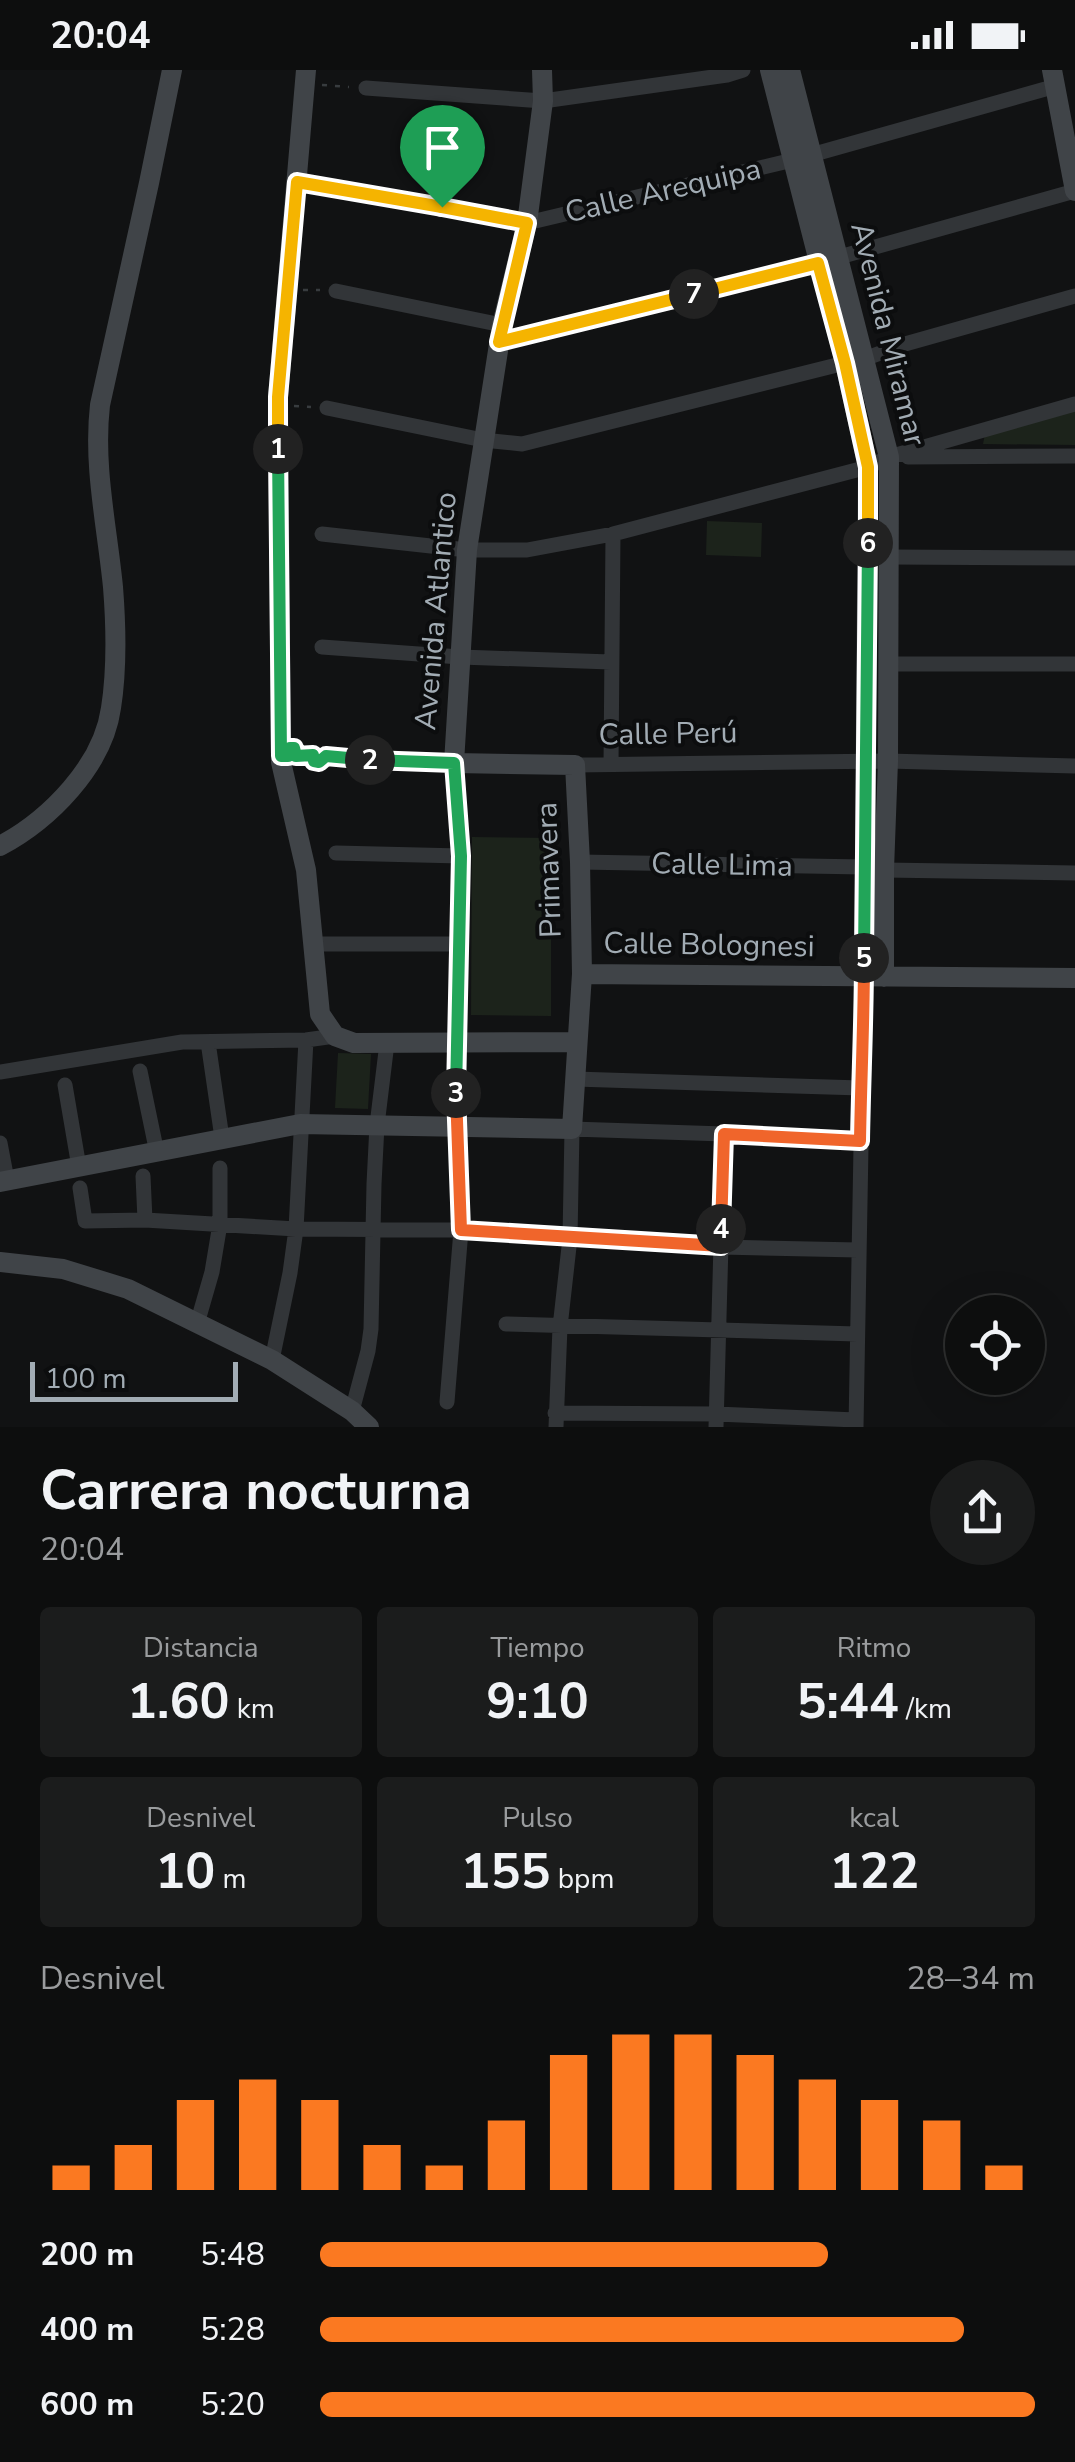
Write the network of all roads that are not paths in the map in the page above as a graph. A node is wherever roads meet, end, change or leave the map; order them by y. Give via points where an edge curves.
1 (172, 70) edge
2 (542, 70) edge
3 (743, 70) edge
4 (770, 70) edge
5 (790, 70) edge
6 (685, 74) edge
7 (306, 77) edge
8 (1054, 78) edge
9 (366, 88) road end
10 (543, 100) junction
11 (802, 157) junction
12 (1075, 191) edge
13 (357, 192) road end
14 (527, 223) junction
15 (829, 259) junction
16 (336, 291) road end
17 (1075, 296) edge
18 (500, 333) junction
19 (854, 361) junction
20 (1075, 404) edge
21 (327, 408) road end
22 (483, 440) junction
23 (1075, 456) edge
24 (889, 457) junction
25 (868, 467) junction
26 (322, 534) dead end
27 (613, 534) junction
28 (467, 550) junction
29 (890, 557) junction
30 (1075, 558) edge
31 (322, 646) dead end
32 (460, 657) junction
33 (611, 662) junction
34 (889, 664) junction
35 (1075, 664) edge
36 (326, 756) dead end
37 (888, 761) junction
38 (865, 762) junction
39 (454, 763) junction
40 (611, 764) junction
41 (575, 765) junction
42 (1075, 766) edge
43 (0, 846) edge
44 (336, 854) dead end
45 (461, 856) junction
46 (580, 862) junction
47 (874, 868) junction
48 (1075, 873) edge
49 (314, 944) junction
50 (460, 944) junction
51 (582, 974) junction
52 (874, 977) junction
53 (1075, 978) edge
54 (334, 1036) junction
55 (306, 1040) junction
56 (456, 1041) junction
57 (208, 1042) junction
58 (576, 1042) junction
59 (387, 1043) junction
60 (0, 1072) edge
61 (140, 1072) dead end
62 (575, 1078) junction
63 (65, 1085) dead end
64 (860, 1088) junction
65 (300, 1124) junction
66 (377, 1125) junction
67 (456, 1128) junction
68 (572, 1129) junction
69 (724, 1134) junction
70 (222, 1138) junction
71 (860, 1141) junction
72 (0, 1143) edge
73 (157, 1153) junction
74 (220, 1168) dead end
75 (143, 1176) dead end
76 (80, 1177) junction
77 (4, 1181) edge
78 (145, 1220) junction
79 (220, 1224) junction
80 (296, 1229) junction
81 (372, 1230) junction
82 (461, 1230) junction
83 (570, 1238) junction
84 (721, 1246) junction
85 (858, 1250) junction
86 (0, 1262) edge
87 (197, 1324) junction
88 (506, 1324) dead end
89 (560, 1327) junction
90 (719, 1331) junction
91 (857, 1334) junction
92 (272, 1360) junction
93 (446, 1402) dead end
94 (352, 1411) junction
95 (556, 1420) edge
96 (716, 1420) edge
97 (856, 1423) edge
98 (369, 1427) edge

1 - 43 main road via 96,435 113,588 111,710 70,792
2 - 10 main road, Avenida Atlantico
3 - 6 street
4 - 11 main road, Avenida Miramar
5 - 11 main road, Avenida Miramar
6 - 10 street
7 - 49 main road via 278,404 281,762 306,870
8 - 11 street, Calle Arequipa
8 - 12 main road
9 - 10 street
10 - 14 main road, Avenida Atlantico
11 - 14 street, Calle Arequipa
11 - 15 main road, Avenida Miramar
12 - 15 street
13 - 14 street, Calle Arequipa
14 - 18 main road, Avenida Atlantico
15 - 18 street
15 - 19 main road, Avenida Miramar
16 - 18 street
17 - 19 street
18 - 22 main road, Avenida Atlantico
19 - 22 street via 522,444
19 - 24 main road, Avenida Miramar
19 - 25 main road, Avenida Miramar
20 - 24 street
21 - 22 street
22 - 28 main road, Avenida Atlantico
23 - 24 street
24 - 25 street
24 - 29 main road, Avenida Miramar
25 - 27 street
25 - 38 main road, Avenida Miramar
26 - 28 street
27 - 28 street via 527,550
27 - 33 street
28 - 32 main road, Avenida Atlantico
29 - 30 street
29 - 34 main road, Avenida Miramar
31 - 32 street
32 - 33 street
32 - 39 main road, Avenida Atlantico
33 - 40 street
34 - 35 street
34 - 37 main road, Avenida Miramar
36 - 39 street, Calle Perú
37 - 38 street, Calle Perú
37 - 42 street, Calle Perú
37 - 47 main road, Avenida Miramar
38 - 40 street, Calle Perú
38 - 47 main road, Avenida Miramar
39 - 41 main road, Calle Perú
39 - 45 street, Avenida Atlantico
40 - 41 street, Calle Perú
41 - 46 main road, Primavera
44 - 45 street
45 - 50 street, Avenida Atlantico
46 - 47 street, Calle Lima
46 - 51 main road, Primavera
47 - 48 street, Calle Lima
47 - 52 main road, Avenida Miramar
49 - 50 street
49 - 54 main road via 320,1014
50 - 56 street, Avenida Atlantico
51 - 52 main road, Calle Bolognesi
51 - 58 main road, Primavera
52 - 53 main road, Calle Bolognesi
52 - 64 street
54 - 55 street
54 - 59 main road
55 - 57 street
55 - 65 street
56 - 58 main road
56 - 59 main road
56 - 67 street, Avenida Atlantico
57 - 60 street
57 - 70 street
58 - 62 main road, Primavera
59 - 66 street
61 - 73 street
62 - 64 street
62 - 68 main road, Primavera
63 - 76 street
64 - 71 street
65 - 66 main road
65 - 70 main road
65 - 80 street
66 - 67 main road
66 - 81 street
67 - 68 main road
67 - 82 street, Avenida Atlantico
68 - 69 street
68 - 83 street
69 - 71 street
69 - 84 street
70 - 73 main road
71 - 85 street
72 - 77 street
73 - 76 main road
74 - 79 street
75 - 78 street
76 - 77 main road
76 - 78 street via 85,1221
78 - 79 street
79 - 80 street
79 - 87 street
80 - 81 street
80 - 92 street
81 - 82 street
81 - 94 street via 371,1329
82 - 83 street
82 - 93 street, Avenida Atlantico
83 - 84 street
83 - 89 street
84 - 85 street
84 - 90 street
85 - 91 street
86 - 87 main road via 100,1280
87 - 92 main road
88 - 89 street
89 - 90 street
89 - 95 street
90 - 91 street
90 - 96 street
91 - 97 street
92 - 94 main road
94 - 98 main road
95 - 96 street
96 - 97 street

